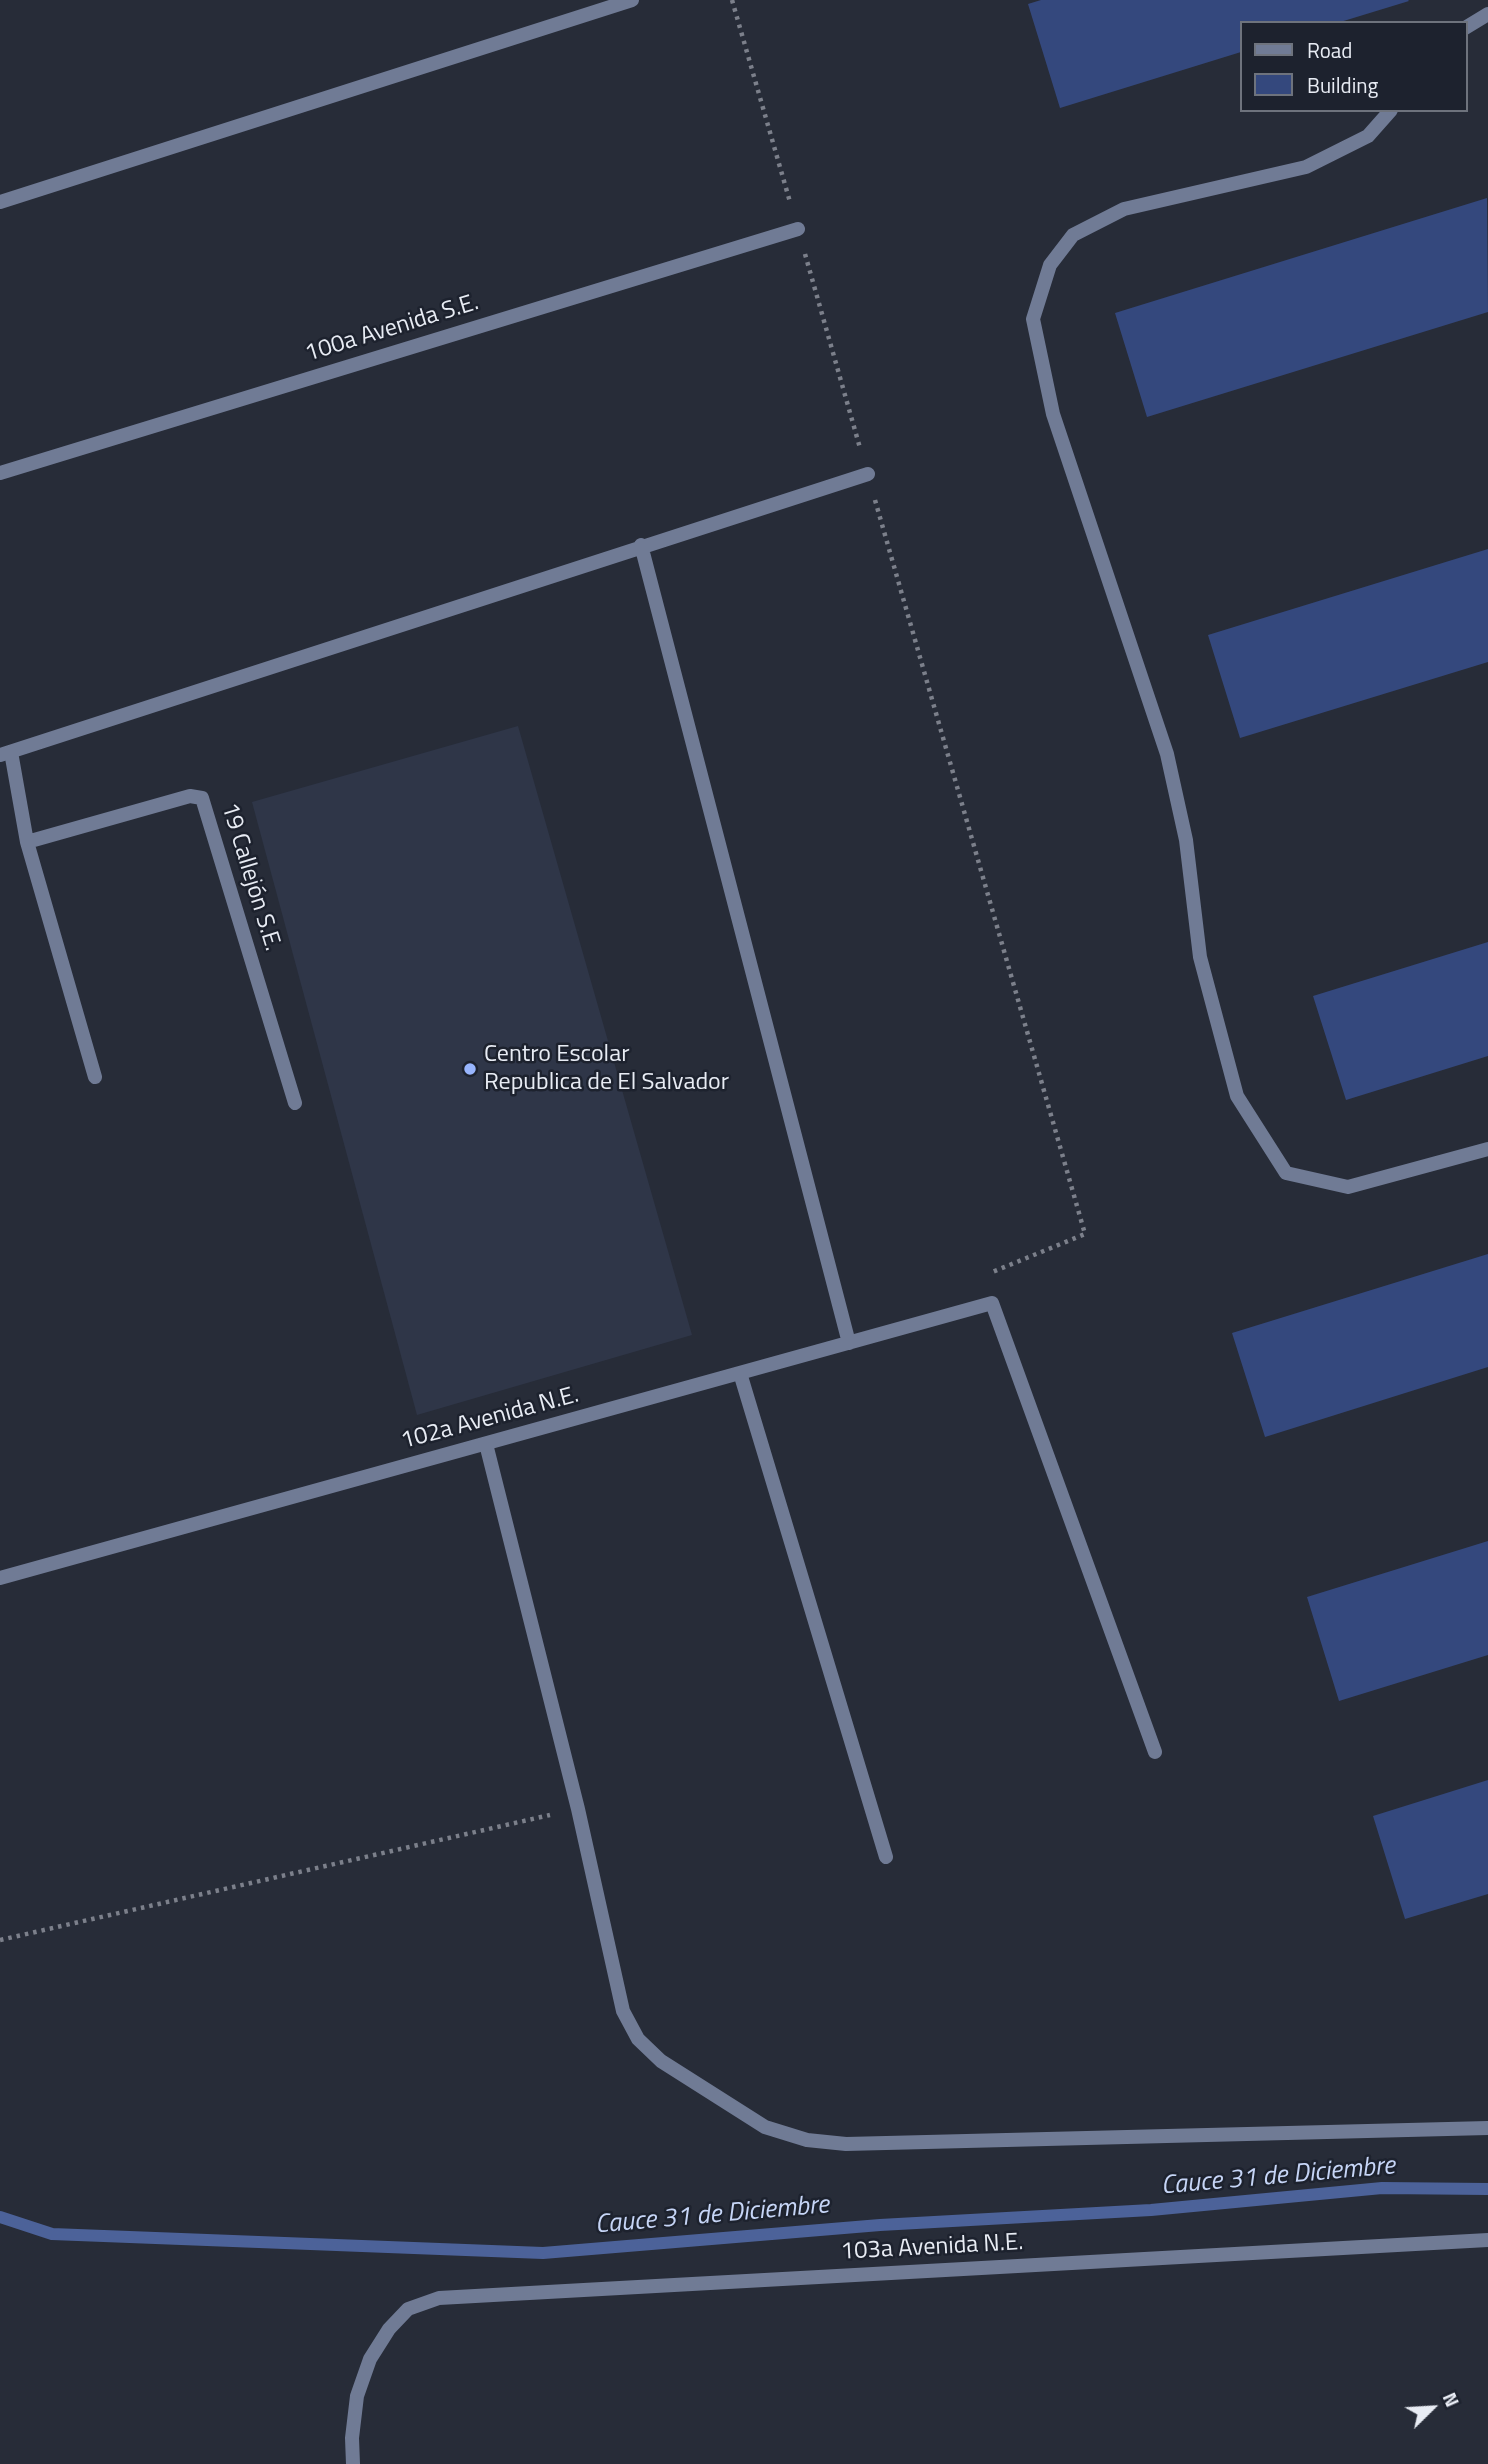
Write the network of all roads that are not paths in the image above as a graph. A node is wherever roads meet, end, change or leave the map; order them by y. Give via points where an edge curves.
1 (632, 0) edge
2 (1488, 13) edge
3 (1467, 28) edge
4 (1389, 112) edge
5 (0, 202) edge
6 (798, 229) road end
7 (0, 473) edge
8 (868, 474) road end
9 (641, 545) junction
10 (5, 753) edge
11 (27, 842) junction
12 (95, 1077) dead end
13 (295, 1103) dead end
14 (1488, 1149) edge
15 (849, 1343) junction
16 (740, 1373) junction
17 (486, 1444) junction
18 (0, 1578) edge
19 (1155, 1752) dead end
20 (886, 1857) dead end
21 (1488, 2128) edge
22 (1488, 2240) edge
23 (354, 2464) edge

1 - 5 street
2 - 3 street
4 - 14 street via 1368,136 1306,167 1124,209 1073,236 1050,265 1033,319 1053,414 1167,754 1186,840 1200,957 1237,1096 1286,1173 1348,1187
6 - 7 street, 100a Avenida S.E.
8 - 9 street
9 - 10 street
9 - 15 street
10 - 11 street
11 - 12 street
11 - 13 street, 19 Callejón S.E. via 190,796 202,798
15 - 16 street, 102a Avenida N.E.
15 - 19 street, 102a Avenida N.E. via 992,1303
16 - 17 street, 102a Avenida N.E.
16 - 20 street
17 - 18 street, 102a Avenida N.E.
17 - 21 street via 578,1809 623,2011 638,2039 660,2061 765,2127 807,2140 846,2144
22 - 23 street, 103a Avenida N.E. via 439,2298 408,2309 388,2329 370,2359 357,2396

